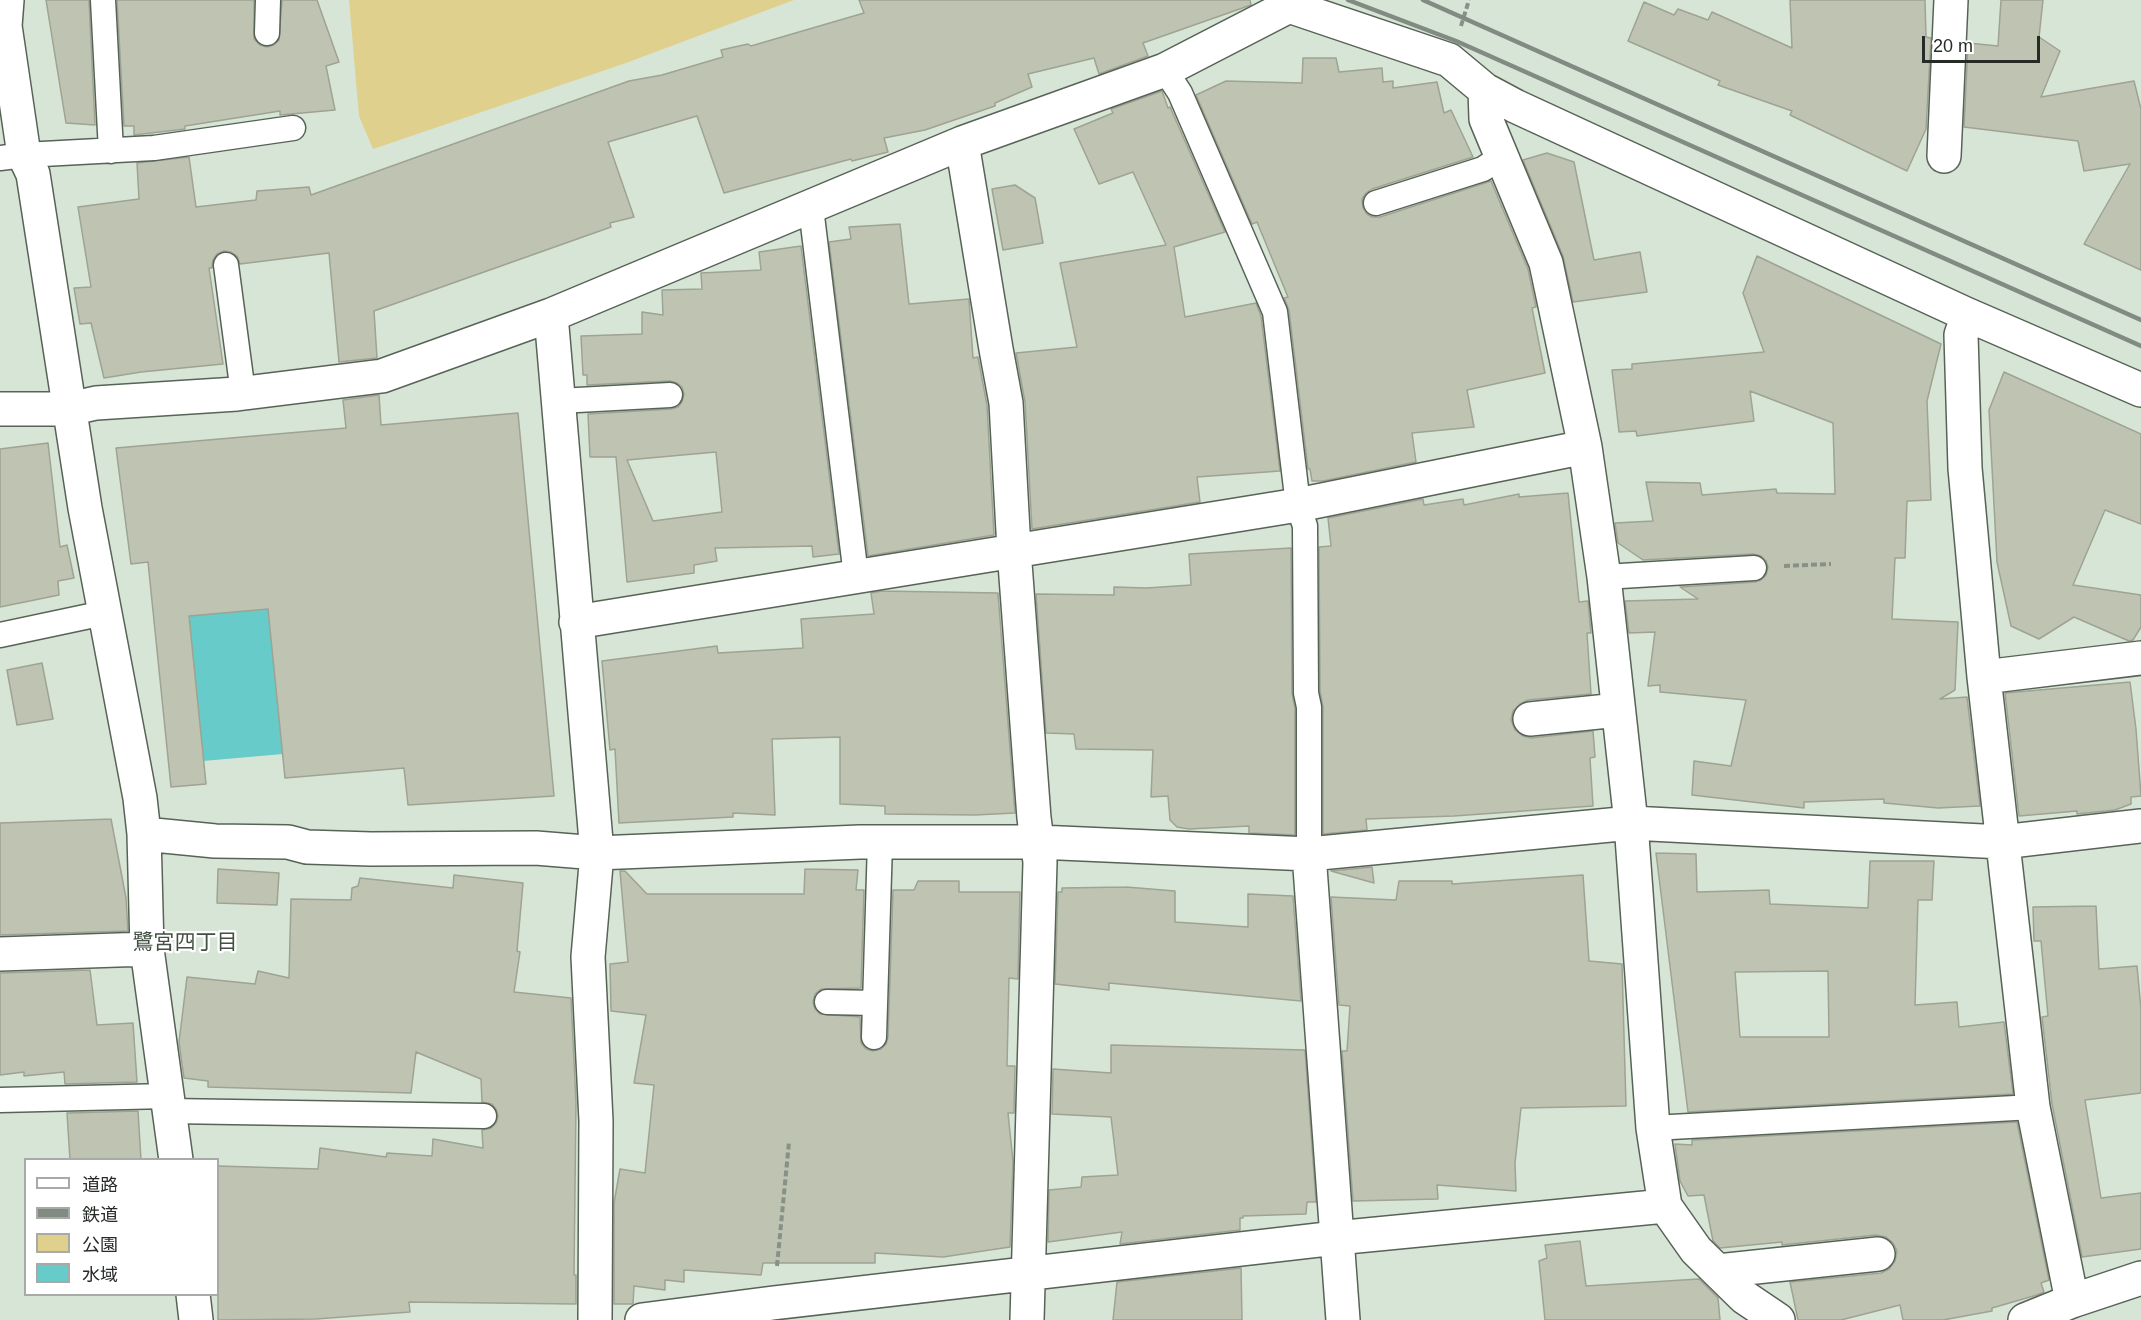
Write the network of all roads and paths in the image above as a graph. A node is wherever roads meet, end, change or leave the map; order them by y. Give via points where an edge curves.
1 (104, 0) edge
2 (268, 0) edge
3 (1951, 0) edge
4 (4, 17) edge
5 (267, 33) dead end
6 (1165, 70) junction
7 (1485, 90) junction
8 (293, 128) dead end
9 (962, 143) junction
10 (111, 151) junction
11 (1944, 156) dead end
12 (12, 157) edge
13 (1501, 157) junction
14 (1376, 203) dead end
15 (811, 208) junction
16 (226, 265) dead end
17 (551, 315) junction
18 (1968, 315) junction
19 (2141, 390) edge
20 (243, 393) junction
21 (670, 395) dead end
22 (559, 401) junction
23 (0, 409) edge
24 (69, 409) junction
25 (1585, 447) junction
26 (1298, 505) junction
27 (1014, 550) junction
28 (1831, 564) dead end
29 (1754, 568) joint
30 (856, 576) junction
31 (1604, 577) junction
32 (104, 613) junction
33 (576, 622) junction
34 (0, 635) edge
35 (2141, 658) edge
36 (1984, 677) junction
37 (1618, 710) junction
38 (1530, 719) dead end
39 (1631, 823) junction
40 (2141, 826) edge
41 (144, 834) junction
42 (880, 842) junction
43 (1038, 842) junction
44 (2002, 842) junction
45 (597, 853) junction
46 (1309, 855) junction
47 (147, 949) junction
48 (0, 954) edge
49 (827, 1002) dead end
50 (875, 1003) junction
51 (874, 1037) dead end
52 (0, 1100) edge
53 (168, 1103) junction
54 (2033, 1107) junction
55 (484, 1116) dead end
56 (1653, 1128) junction
57 (789, 1142) dead end
58 (176, 1158) edge
59 (1665, 1206) junction
60 (1336, 1238) junction
61 (1878, 1254) dead end
62 (1718, 1271) junction
63 (1029, 1273) junction
64 (2141, 1278) edge
65 (193, 1296) edge
66 (2072, 1301) junction
67 (773, 1303) junction
68 (196, 1320) edge
69 (595, 1320) edge
70 (642, 1320) edge
71 (1027, 1320) edge
72 (1343, 1320) edge
73 (1778, 1320) edge
74 (2025, 1320) edge

1 - 10 lane
2 - 5 lane
3 - 11 street
4 - 12 street
6 - 7 street via 1289,6 1449,60
6 - 9 street
6 - 26 lane via 1180,93 1275,312
7 - 13 street via 1486,119
7 - 18 street
8 - 10 lane
9 - 15 street
9 - 27 street via 1006,402
10 - 12 lane
12 - 24 street via 33,174
13 - 14 lane via 1483,169
13 - 25 street via 1546,263
15 - 17 street
15 - 30 lane
16 - 20 lane
17 - 20 street via 382,376
17 - 22 street
18 - 19 street
18 - 36 street via 1961,335 1965,468
20 - 24 street via 96,403
21 - 22 lane
22 - 33 street
23 - 24 street
24 - 32 street
25 - 26 street
25 - 31 street
26 - 27 street
26 - 46 lane via 1305,526
27 - 30 street
27 - 43 street
28 - 29 path
29 - 31 lane
30 - 33 street
31 - 37 street
32 - 34 lane
32 - 41 street
33 - 45 street
35 - 36 street
36 - 44 street
37 - 38 street
37 - 39 street
39 - 44 street
39 - 46 street
39 - 56 street
40 - 44 street
41 - 45 street via 328,848 536,848
41 - 47 street
42 - 43 street
42 - 45 street
42 - 50 lane
43 - 46 street
43 - 63 street
44 - 54 street
45 - 69 street via 588,957 596,1122
46 - 60 street
47 - 48 street
47 - 53 street
49 - 50 lane
50 - 51 lane
52 - 53 lane
53 - 55 lane
53 - 58 street
54 - 56 lane
54 - 66 street
56 - 59 street
57 - 67 path
59 - 60 street
59 - 62 street via 1696,1250
60 - 63 street
60 - 72 street
61 - 62 street
62 - 73 street via 1744,1297
63 - 67 street
63 - 71 street
64 - 66 street
65 - 68 street
66 - 74 street
67 - 70 street

